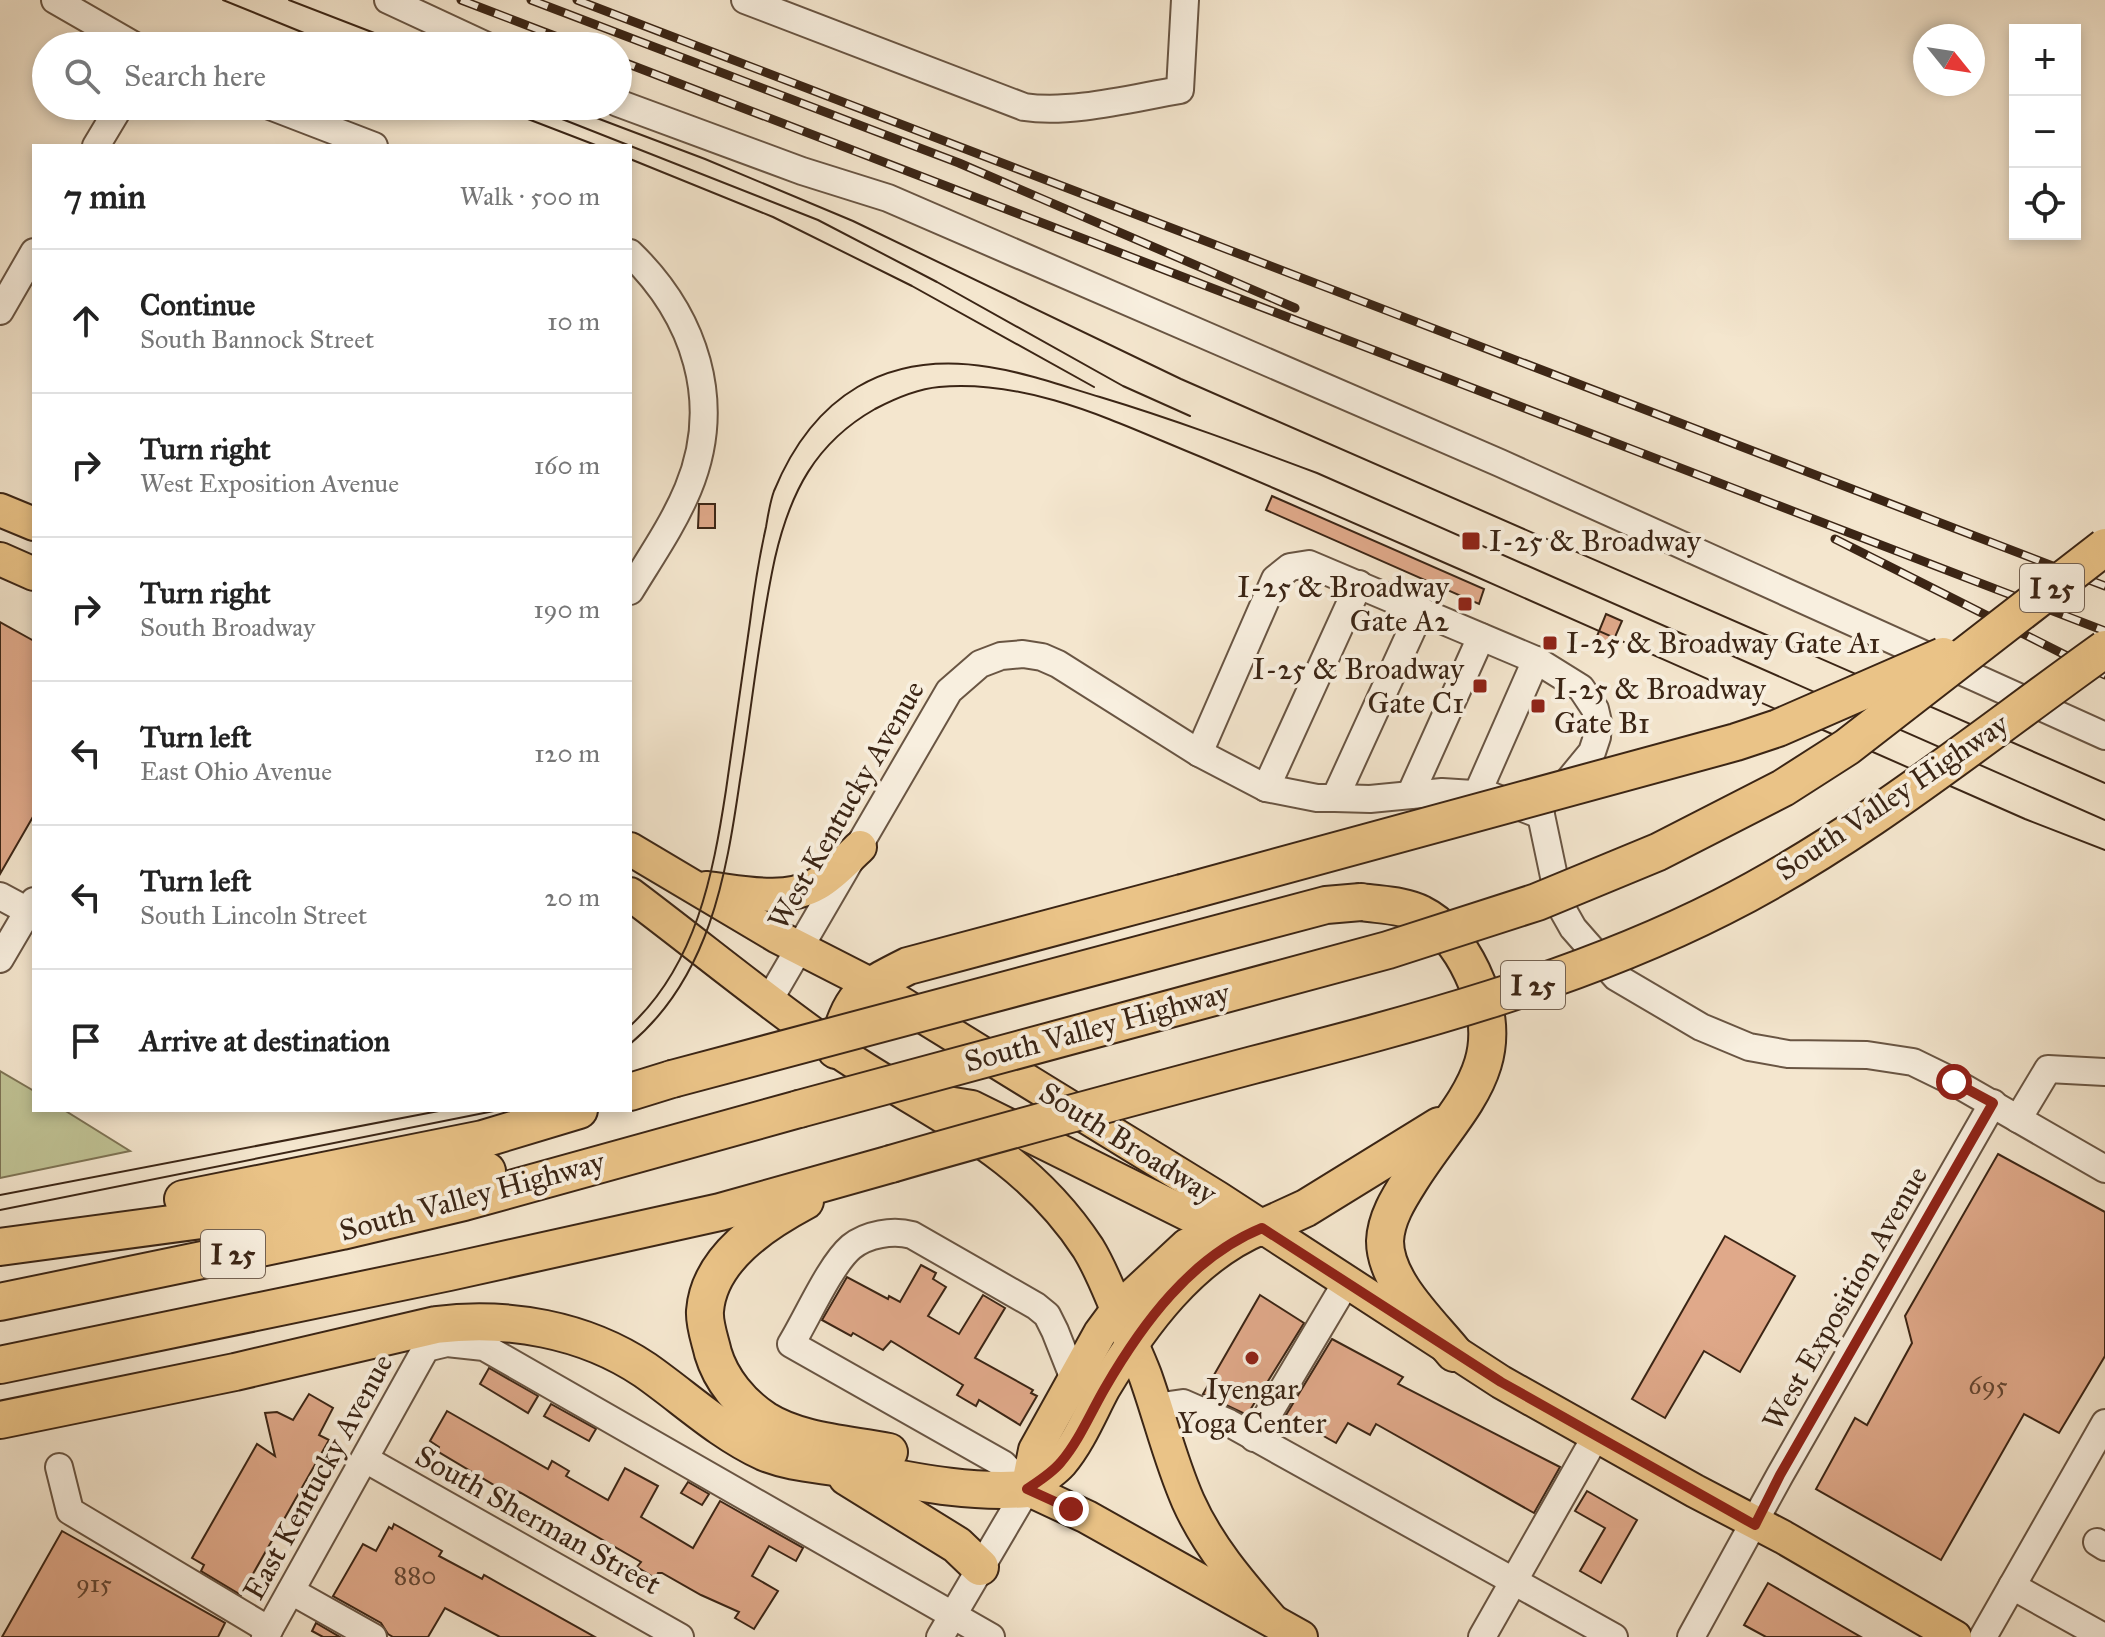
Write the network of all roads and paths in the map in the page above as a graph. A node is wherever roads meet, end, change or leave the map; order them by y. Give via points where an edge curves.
1 (55, 0) edge
2 (388, 0) edge
3 (745, 0) edge
4 (1185, 0) edge
5 (111, 32) edge
6 (457, 32) edge
7 (632, 108) edge
8 (112, 120) edge
9 (306, 120) edge
10 (97, 144) edge
11 (369, 144) edge
12 (32, 255) edge
13 (632, 255) edge
14 (0, 311) edge
15 (0, 510) edge
16 (32, 523) edge
17 (2105, 547) edge
18 (0, 559) edge
19 (32, 573) edge
20 (1359, 584) junction
21 (632, 587) edge
22 (1421, 610) junction
23 (1998, 629) junction
24 (1481, 637) junction
25 (2105, 649) edge
26 (1536, 660) junction
27 (2105, 736) edge
28 (1199, 753) junction
29 (1266, 788) junction
30 (1477, 794) junction
31 (1410, 795) junction
32 (1335, 798) junction
33 (1541, 815) junction
34 (860, 847) junction
35 (632, 850) edge
36 (695, 887) junction
37 (0, 896) edge
38 (632, 896) edge
39 (31, 906) edge
40 (799, 948) junction
41 (0, 959) edge
42 (870, 984) junction
43 (768, 1002) junction
44 (836, 1050) junction
45 (2105, 1072) edge
46 (632, 1091) edge
47 (912, 1097) junction
48 (1993, 1103) junction
49 (572, 1112) edge
50 (1453, 1116) junction
51 (2018, 1119) junction
52 (736, 1124) junction
53 (891, 1164) junction
54 (2105, 1169) edge
55 (1249, 1233) junction
56 (0, 1236) edge
57 (0, 1247) edge
58 (1346, 1283) junction
59 (0, 1302) edge
60 (1117, 1310) junction
61 (1133, 1346) junction
62 (1454, 1353) junction
63 (0, 1365) edge
64 (1074, 1379) junction
65 (1155, 1407) junction
66 (0, 1420) edge
67 (2102, 1434) edge
68 (1596, 1436) junction
69 (1254, 1438) junction
70 (365, 1459) junction
71 (829, 1466) junction
72 (59, 1467) dead end
73 (1027, 1489) junction
74 (1755, 1525) junction
75 (980, 1567) junction
76 (1514, 1581) junction
77 (2012, 1586) junction
78 (291, 1591) junction
79 (1272, 1620) junction
80 (946, 1626) edge
81 (267, 1634) edge
82 (373, 1637) edge
83 (680, 1637) edge
84 (991, 1637) edge
85 (1301, 1637) edge
86 (1482, 1637) edge
87 (1614, 1637) edge
88 (1691, 1637) edge
89 (1955, 1637) edge
90 (1983, 1637) edge
91 (2104, 1637) edge

1 - 5 street
2 - 6 street
3 - 4 street via 1024,107 1061,109 1180,90
7 - 27 street via 888,198 1500,463
8 - 10 street
9 - 11 street
12 - 14 street
13 - 21 street via 671,300 686,329 703,392 703,425 688,489
15 - 16 main road
17 - 23 highway, South Valley Highway / I 25, bridge
18 - 19 main road
20 - 22 street
20 - 28 street via 1309,564 1279,574
20 - 29 street
22 - 24 street
22 - 32 street
23 - 42 highway, bridge via 1873,688 1736,742 908,966
23 - 52 highway, South Valley Highway / I 25, bridge via 1847,747 1783,788 1658,852 1537,902 1388,950
24 - 26 street
24 - 31 street
25 - 53 highway, South Valley Highway / I 25, bridge via 1836,842 1722,907 1608,958 1374,1034
26 - 30 street
26 - 33 street via 1581,688 1598,722 1592,752
28 - 29 street, West Kentucky Avenue
28 - 34 street, West Kentucky Avenue via 1058,664 1023,654 1001,656 980,664 949,691
29 - 32 street, West Kentucky Avenue
30 - 31 street, West Kentucky Avenue
30 - 33 street, West Kentucky Avenue
31 - 32 street, West Kentucky Avenue
33 - 48 street via 1566,916 1616,977 1701,1027 1749,1047 1913,1062
34 - 36 main road via 826,878 799,891 772,896
34 - 40 street, West Kentucky Avenue
35 - 36 main road, South Broadway
36 - 40 main road, South Broadway
37 - 39 street
38 - 43 main road
39 - 41 street
40 - 42 main road, South Broadway
40 - 43 street, West Kentucky Avenue
42 - 44 highway via 855,998
42 - 55 main road, South Broadway via 1218,1198
43 - 44 main road
44 - 47 main road
45 - 51 street via 2048,1069
46 - 50 highway, bridge via 1326,905 1361,902 1421,914 1456,942 1473,974 1487,1011 1489,1041 1480,1076
47 - 55 main road via 972,1107 1189,1215
47 - 60 main road via 981,1140 1036,1184 1088,1248
48 - 51 street
48 - 74 street, West Exposition Avenue
49 - 56 highway via 483,1139
50 - 55 highway via 1306,1208
50 - 62 highway via 1400,1195 1385,1244 1397,1282
51 - 54 street
52 - 57 highway via 321,1204
52 - 59 highway, South Valley Highway / I 25 via 464,1202
53 - 63 highway, South Valley Highway / I 25 via 720,1212
53 - 73 highway via 778,1216 721,1269 705,1311 715,1361 743,1403 787,1431 999,1474
55 - 58 main road, South Broadway
55 - 60 main road via 1187,1245
55 - 61 main road via 1181,1284
58 - 62 main road, South Broadway
58 - 69 street
60 - 61 main road
60 - 64 main road
61 - 65 main road
61 - 73 main road via 1065,1458
62 - 68 main road, South Broadway
64 - 73 main road via 1035,1450
64 - 73 street via 1047,1315 901,1232 851,1247 791,1344 1003,1464
65 - 69 street via 1183,1403
65 - 79 main road via 1201,1528
66 - 71 highway via 436,1325 504,1322 588,1340 618,1353 736,1437 782,1459
67 - 77 street
68 - 74 main road, South Broadway
68 - 76 street
69 - 76 street
70 - 78 street, East Kentucky Avenue
70 - 80 street, East Kentucky Avenue via 426,1348 447,1343 484,1347
70 - 83 street, South Sherman Street
71 - 73 highway via 957,1488
71 - 75 highway via 957,1545
72 - 81 street via 70,1511
73 - 75 street
73 - 79 main road
74 - 88 street, West Exposition Avenue
74 - 89 main road, South Broadway
75 - 80 street
76 - 86 street
76 - 87 street
77 - 90 street
77 - 91 street
78 - 81 street, East Kentucky Avenue
78 - 82 street
79 - 85 main road
80 - 84 street

